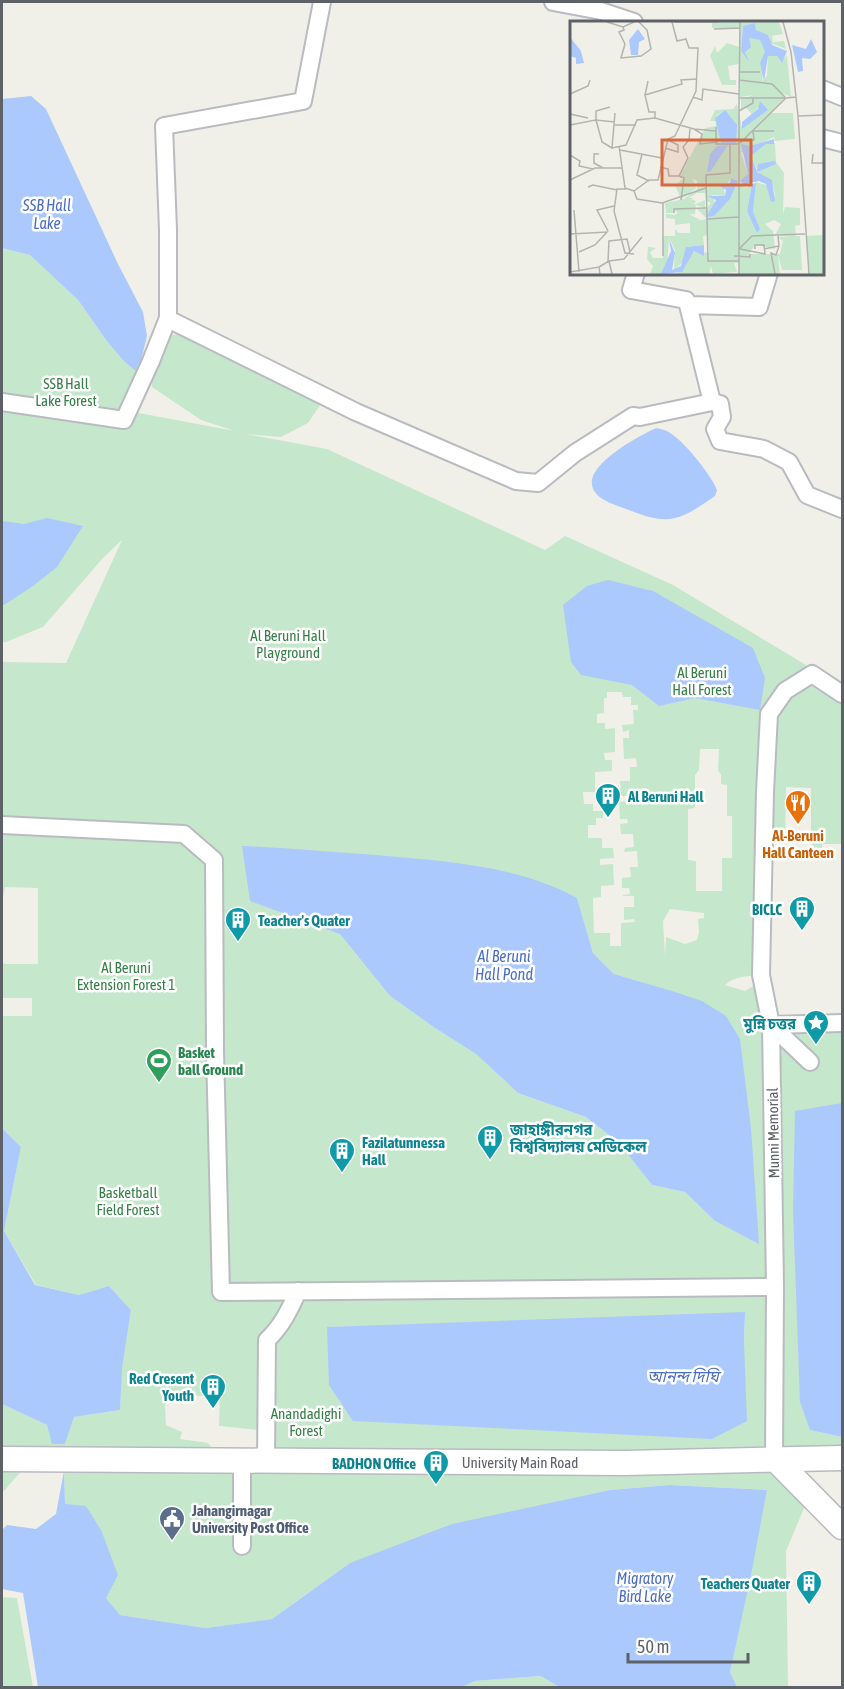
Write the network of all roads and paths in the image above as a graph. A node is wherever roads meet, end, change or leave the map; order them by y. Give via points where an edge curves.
1 (322, 2) edge
2 (553, 2) edge
3 (631, 21) edge
4 (823, 89) edge
5 (843, 97) edge
6 (823, 138) edge
7 (843, 143) edge
8 (636, 274) edge
9 (769, 274) edge
10 (688, 305) junction
11 (168, 318) junction
12 (2, 402) edge
13 (712, 402) junction
14 (843, 509) edge
15 (843, 694) edge
16 (2, 825) edge
17 (843, 1023) edge
18 (771, 1025) junction
19 (810, 1062) dead end
20 (775, 1287) junction
21 (298, 1291) junction
22 (774, 1458) junction
23 (843, 1458) edge
24 (2, 1459) edge
25 (242, 1460) junction
26 (266, 1460) junction
27 (843, 1527) edge
28 (242, 1546) dead end

1 - 11 street via 303,101 164,126
2 - 3 street
4 - 5 street
6 - 7 street
8 - 10 street via 631,290 686,300
9 - 10 street via 759,307
10 - 13 street
11 - 12 street via 124,420
11 - 13 street via 356,412 516,481 538,483 575,453 633,416
13 - 14 street via 720,404 722,417 715,429 720,441 764,449 789,462 807,495
15 - 18 street, Munni Memorial via 812,674 785,691 769,714 761,975
16 - 21 street via 184,834 214,860 221,1292
17 - 18 street
18 - 19 street
18 - 20 street, Munni Memorial
20 - 21 street
20 - 22 street, Munni Memorial
21 - 26 street via 267,1340
22 - 23 street, University Main Road
22 - 26 street, University Main Road via 617,1463
22 - 27 street
24 - 25 street, University Main Road
25 - 26 street, University Main Road
25 - 28 street

